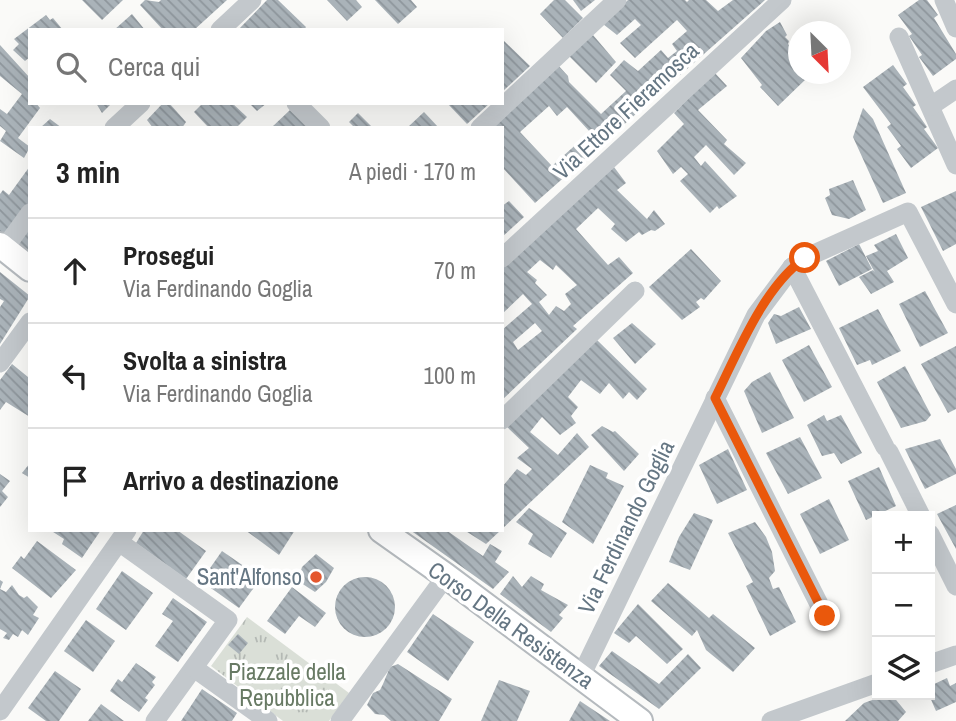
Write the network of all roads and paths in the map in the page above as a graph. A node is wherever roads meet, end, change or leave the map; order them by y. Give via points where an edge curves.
1 (252, 0) edge
2 (617, 0) edge
3 (782, 0) edge
4 (944, 0) edge
5 (223, 28) edge
6 (956, 28) edge
7 (899, 37) dead end
8 (956, 89) edge
9 (139, 105) edge
10 (298, 105) edge
11 (931, 106) junction
12 (116, 126) edge
13 (319, 126) edge
14 (482, 126) edge
15 (956, 164) edge
16 (28, 215) edge
17 (2, 247) edge
18 (504, 256) edge
19 (792, 267) junction
20 (28, 268) edge
21 (635, 291) dead end
22 (956, 304) edge
23 (28, 325) edge
24 (0, 363) edge
25 (715, 398) junction
26 (504, 418) edge
27 (918, 511) edge
28 (386, 532) edge
29 (123, 536) edge
30 (935, 544) edge
31 (446, 576) junction
32 (956, 586) edge
33 (825, 616) dead end
34 (956, 655) edge
35 (935, 662) edge
36 (194, 668) junction
37 (581, 676) junction
38 (872, 685) edge
39 (0, 711) edge
40 (155, 721) edge
41 (268, 721) edge
42 (340, 721) edge
43 (640, 721) edge
44 (771, 721) edge

1 - 5 street
2 - 14 street
3 - 18 street, Via Ettore Fieramosca
4 - 6 street
7 - 11 street
8 - 11 street
9 - 12 street
10 - 13 street
11 - 15 street
16 - 17 street
17 - 20 main road
19 - 22 street, Via Ferdinando Goglia via 908,212
19 - 25 street, Via Ferdinando Goglia via 757,315
19 - 27 street
21 - 26 street
23 - 24 street
25 - 33 street
25 - 37 street, Via Ferdinando Goglia
28 - 31 main road, Corso Della Resistenza
29 - 36 street via 228,620
29 - 39 street
30 - 32 street
31 - 37 main road, Corso Della Resistenza
31 - 42 street
34 - 35 street
36 - 40 street
36 - 41 street
37 - 43 main road, Corso Della Resistenza
38 - 44 street

